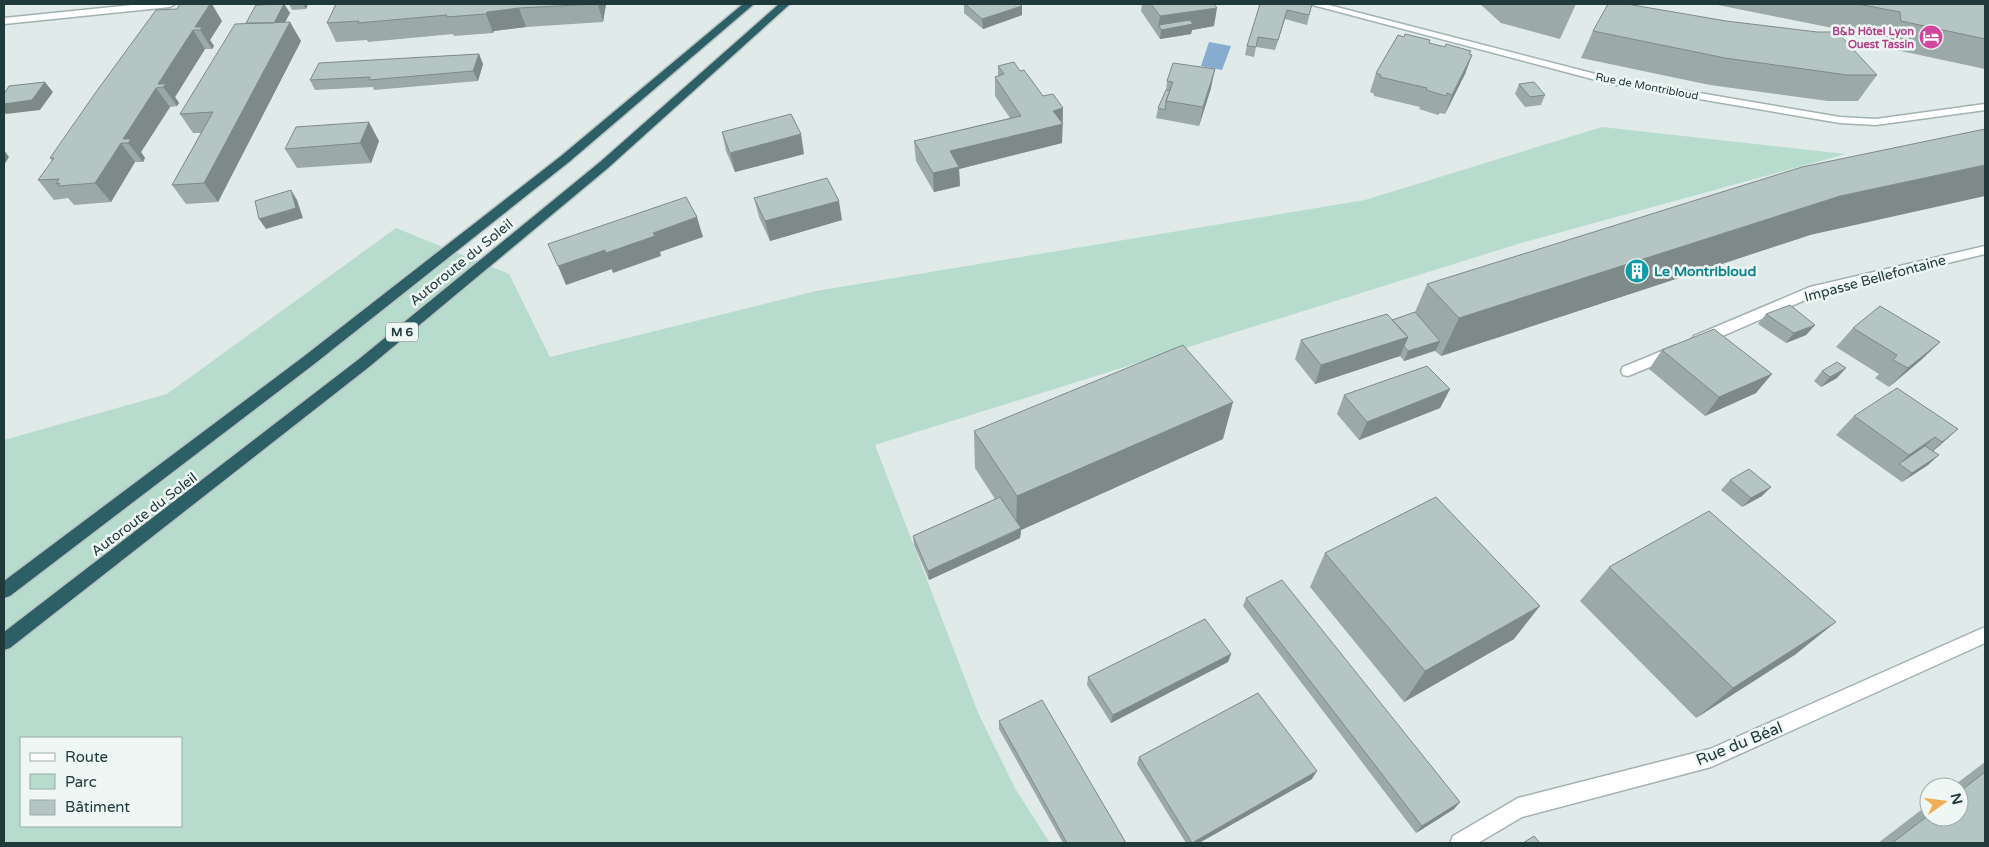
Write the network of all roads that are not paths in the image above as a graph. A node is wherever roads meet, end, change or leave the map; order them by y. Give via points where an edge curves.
1 (170, 4) edge
2 (749, 4) edge
3 (785, 4) edge
4 (1314, 4) edge
5 (4, 21) edge
6 (1985, 107) edge
7 (1985, 250) edge
8 (1628, 371) dead end
9 (4, 590) edge
10 (1985, 635) edge
11 (4, 642) edge
12 (1460, 843) edge

1 - 5 street
2 - 9 highway, Autoroute du Soleil / M 6 via 565,160
3 - 11 highway, Autoroute du Soleil / M 6 via 604,165 386,345
4 - 6 street, Rue de Montribloud via 1611,82 1840,120 1876,122
7 - 8 street, Impasse Bellefontaine via 1815,290
10 - 12 street, Rue du Béal via 1711,758 1518,808

